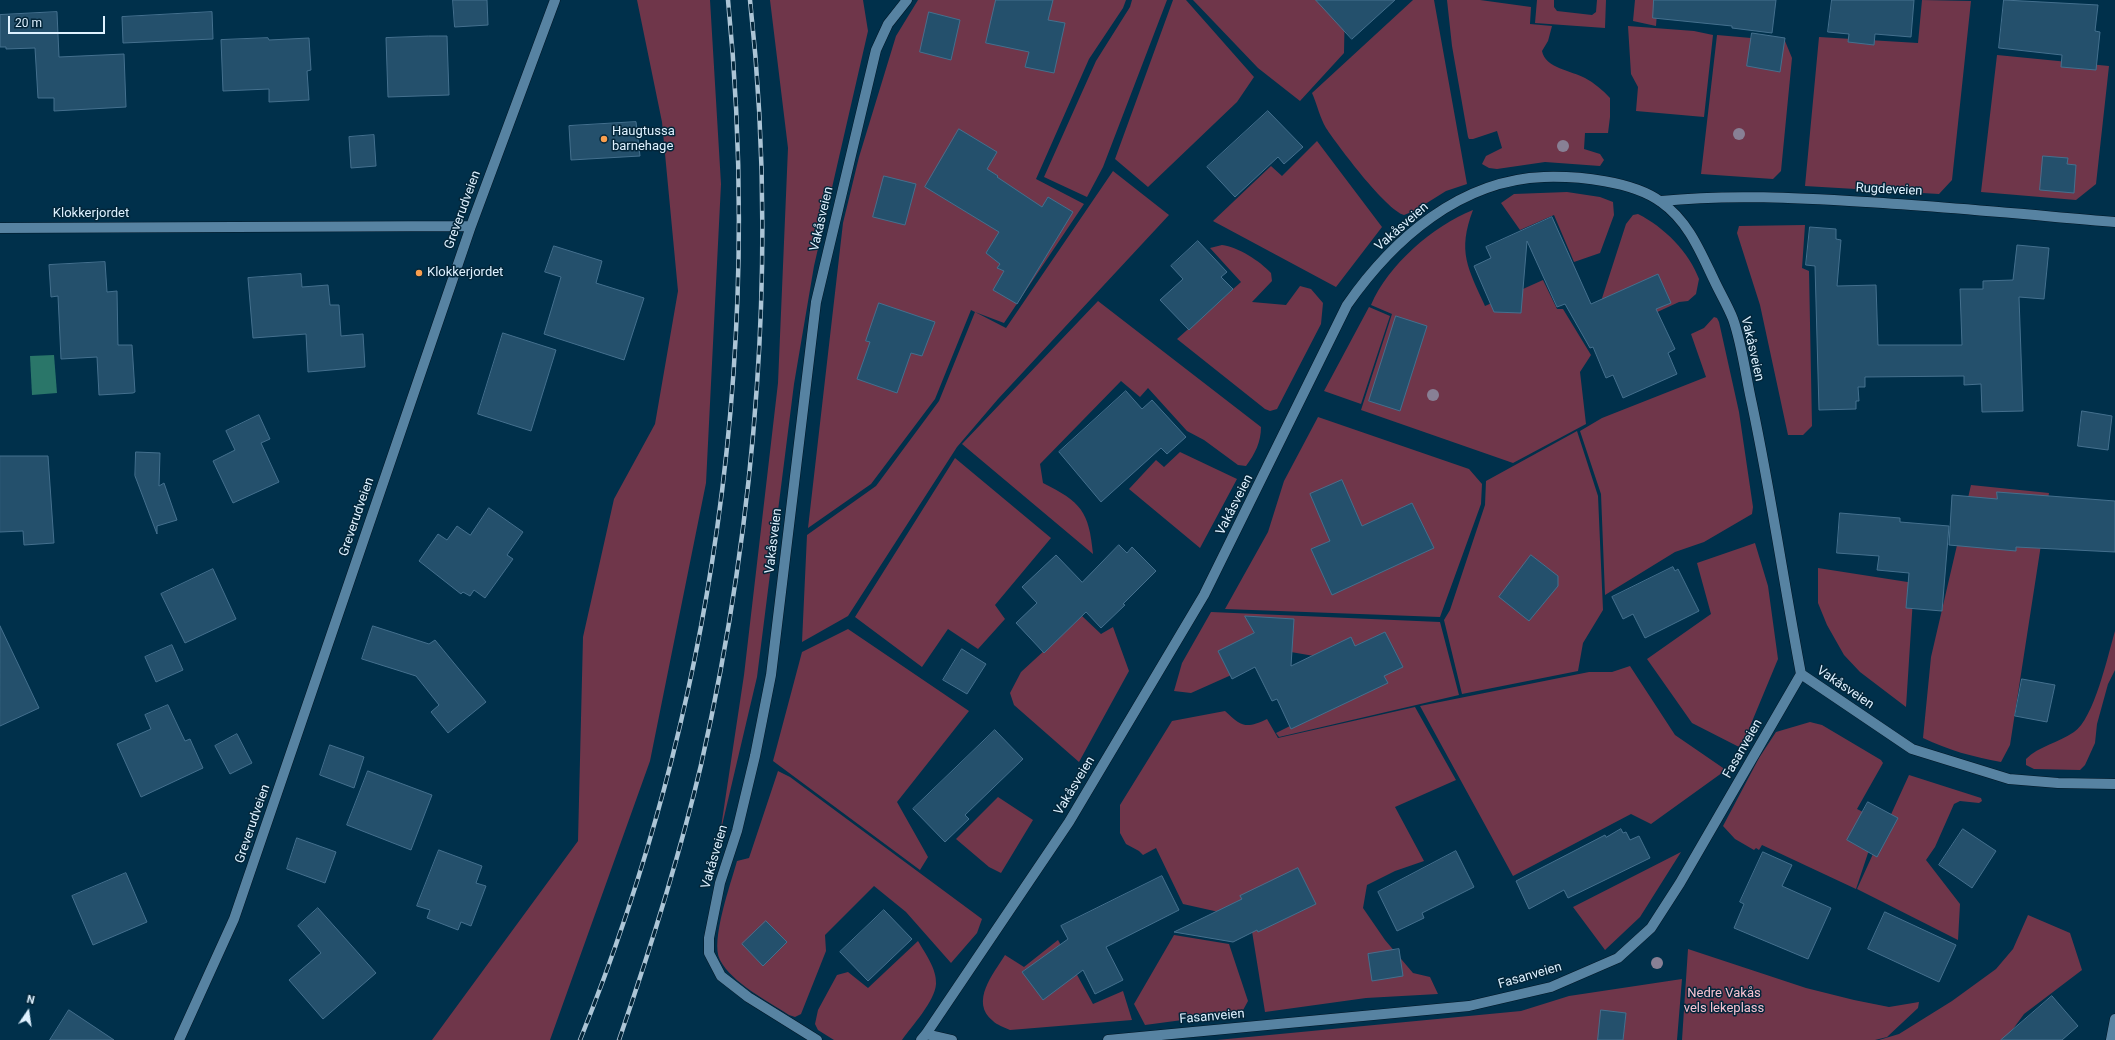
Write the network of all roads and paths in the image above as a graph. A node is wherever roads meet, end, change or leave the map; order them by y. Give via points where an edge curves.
1 (555, 0) edge
2 (907, 0) edge
3 (1661, 202) junction
4 (2115, 222) edge
5 (470, 226) junction
6 (0, 228) edge
7 (1801, 674) junction
8 (2115, 784) edge
9 (2115, 1019) edge
10 (924, 1037) edge
11 (179, 1040) edge
12 (817, 1040) edge
13 (952, 1040) edge
14 (1108, 1040) edge
15 (2111, 1040) edge

1 - 5 street, Greverudveien
2 - 12 street, Vakåsveien via 888,24 876,50 816,302 771,675 755,756 720,883 710,938 709,953 721,976 754,1001
3 - 4 street, Rugdeveien via 1706,197 1788,197 1962,207
3 - 7 street, Vakåsveien via 1690,231 1733,320 1765,465
3 - 10 street, Vakåsveien via 1627,187 1573,176 1519,178 1476,192 1430,217 1368,275 1347,305 1204,595 1069,822
5 - 6 street, Klokkerjordet
5 - 11 street, Greverudveien via 234,919
7 - 8 street, Vakåsveien via 1912,750 2009,779
7 - 14 street, Fasanveien via 1680,883 1651,928 1618,958 1551,987 1469,1006
9 - 15 street
10 - 13 street

